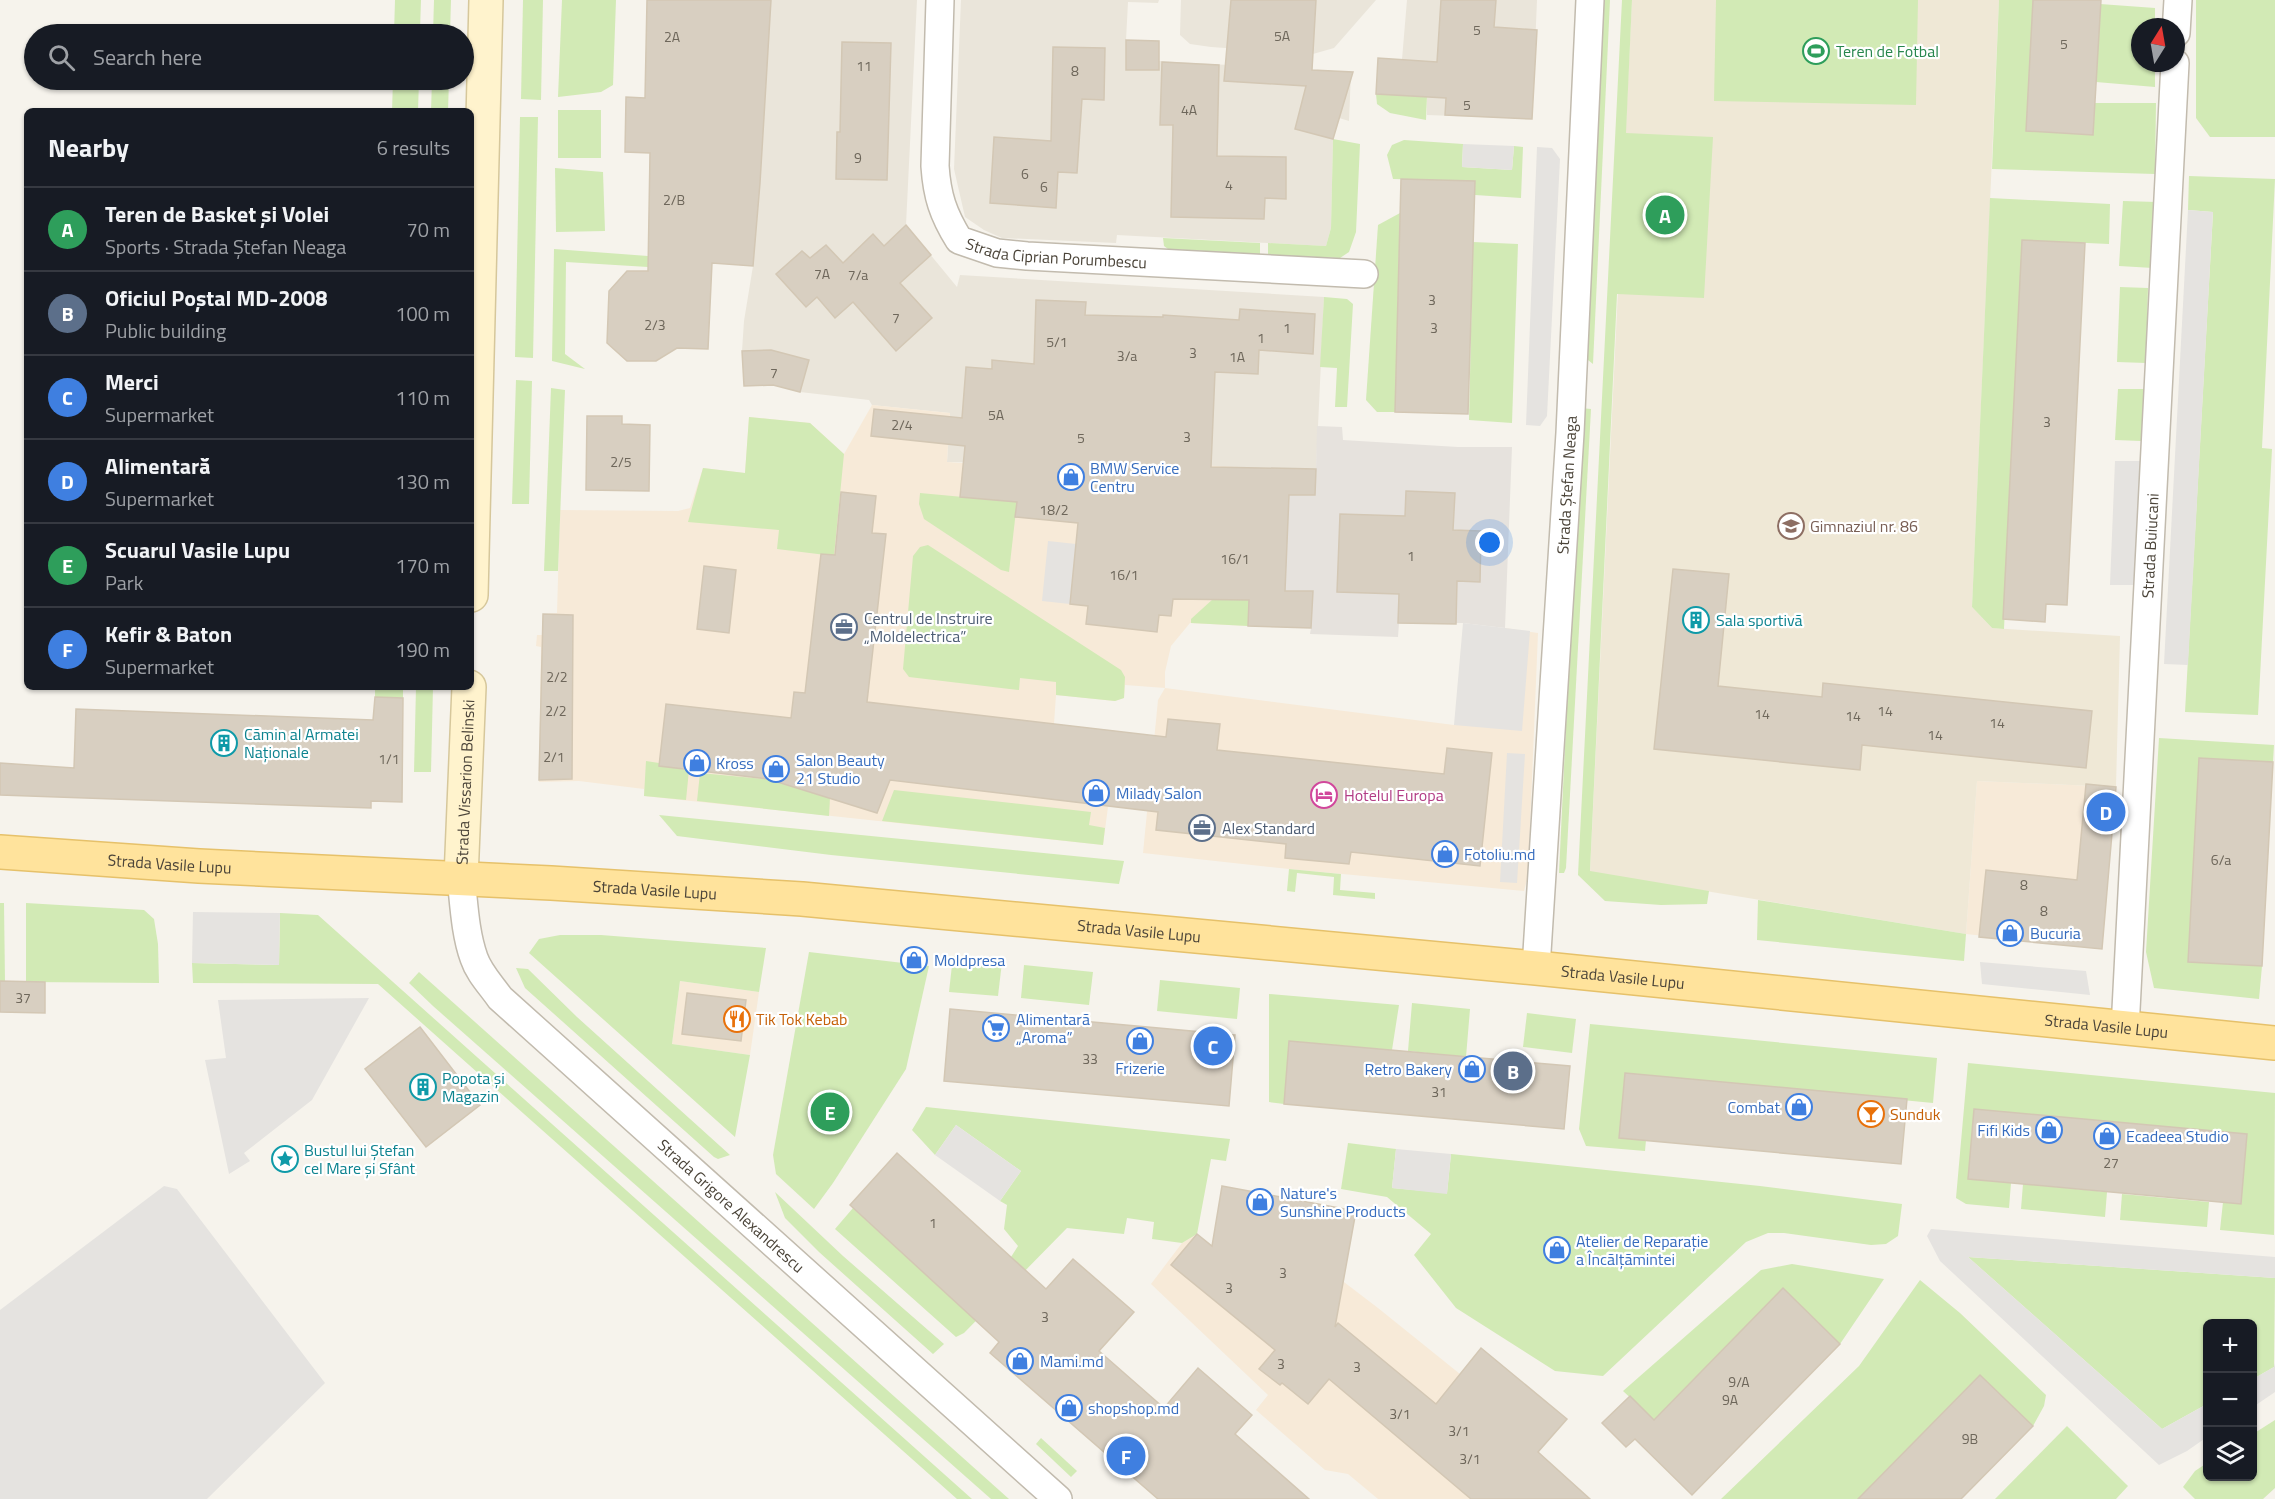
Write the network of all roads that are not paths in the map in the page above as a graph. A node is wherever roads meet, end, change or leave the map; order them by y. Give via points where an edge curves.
1 (486, 0) edge
2 (940, 0) edge
3 (1590, 0) edge
4 (2178, 0) edge
5 (2177, 18) edge
6 (2175, 72) edge
7 (1364, 274) dead end
8 (474, 476) edge
9 (469, 690) edge
10 (0, 852) edge
11 (461, 878) junction
12 (1536, 968) junction
13 (2125, 1029) junction
14 (2275, 1043) edge
15 (1059, 1499) edge

1 - 8 main road
2 - 7 street, Strada Ciprian Porumbescu via 935,166 945,217 959,240 997,253 1027,256
3 - 12 street, Strada Ștefan Neaga via 1570,433
4 - 5 street
6 - 13 street, Strada Buiucani
9 - 11 main road, Strada Vissarion Belinski
10 - 11 main road, Strada Vasile Lupu
11 - 12 main road, Strada Vasile Lupu via 802,899
11 - 15 street, Strada Grigore Alexandrescu via 473,957 500,998
12 - 13 main road, Strada Vasile Lupu
13 - 14 main road, Strada Vasile Lupu

